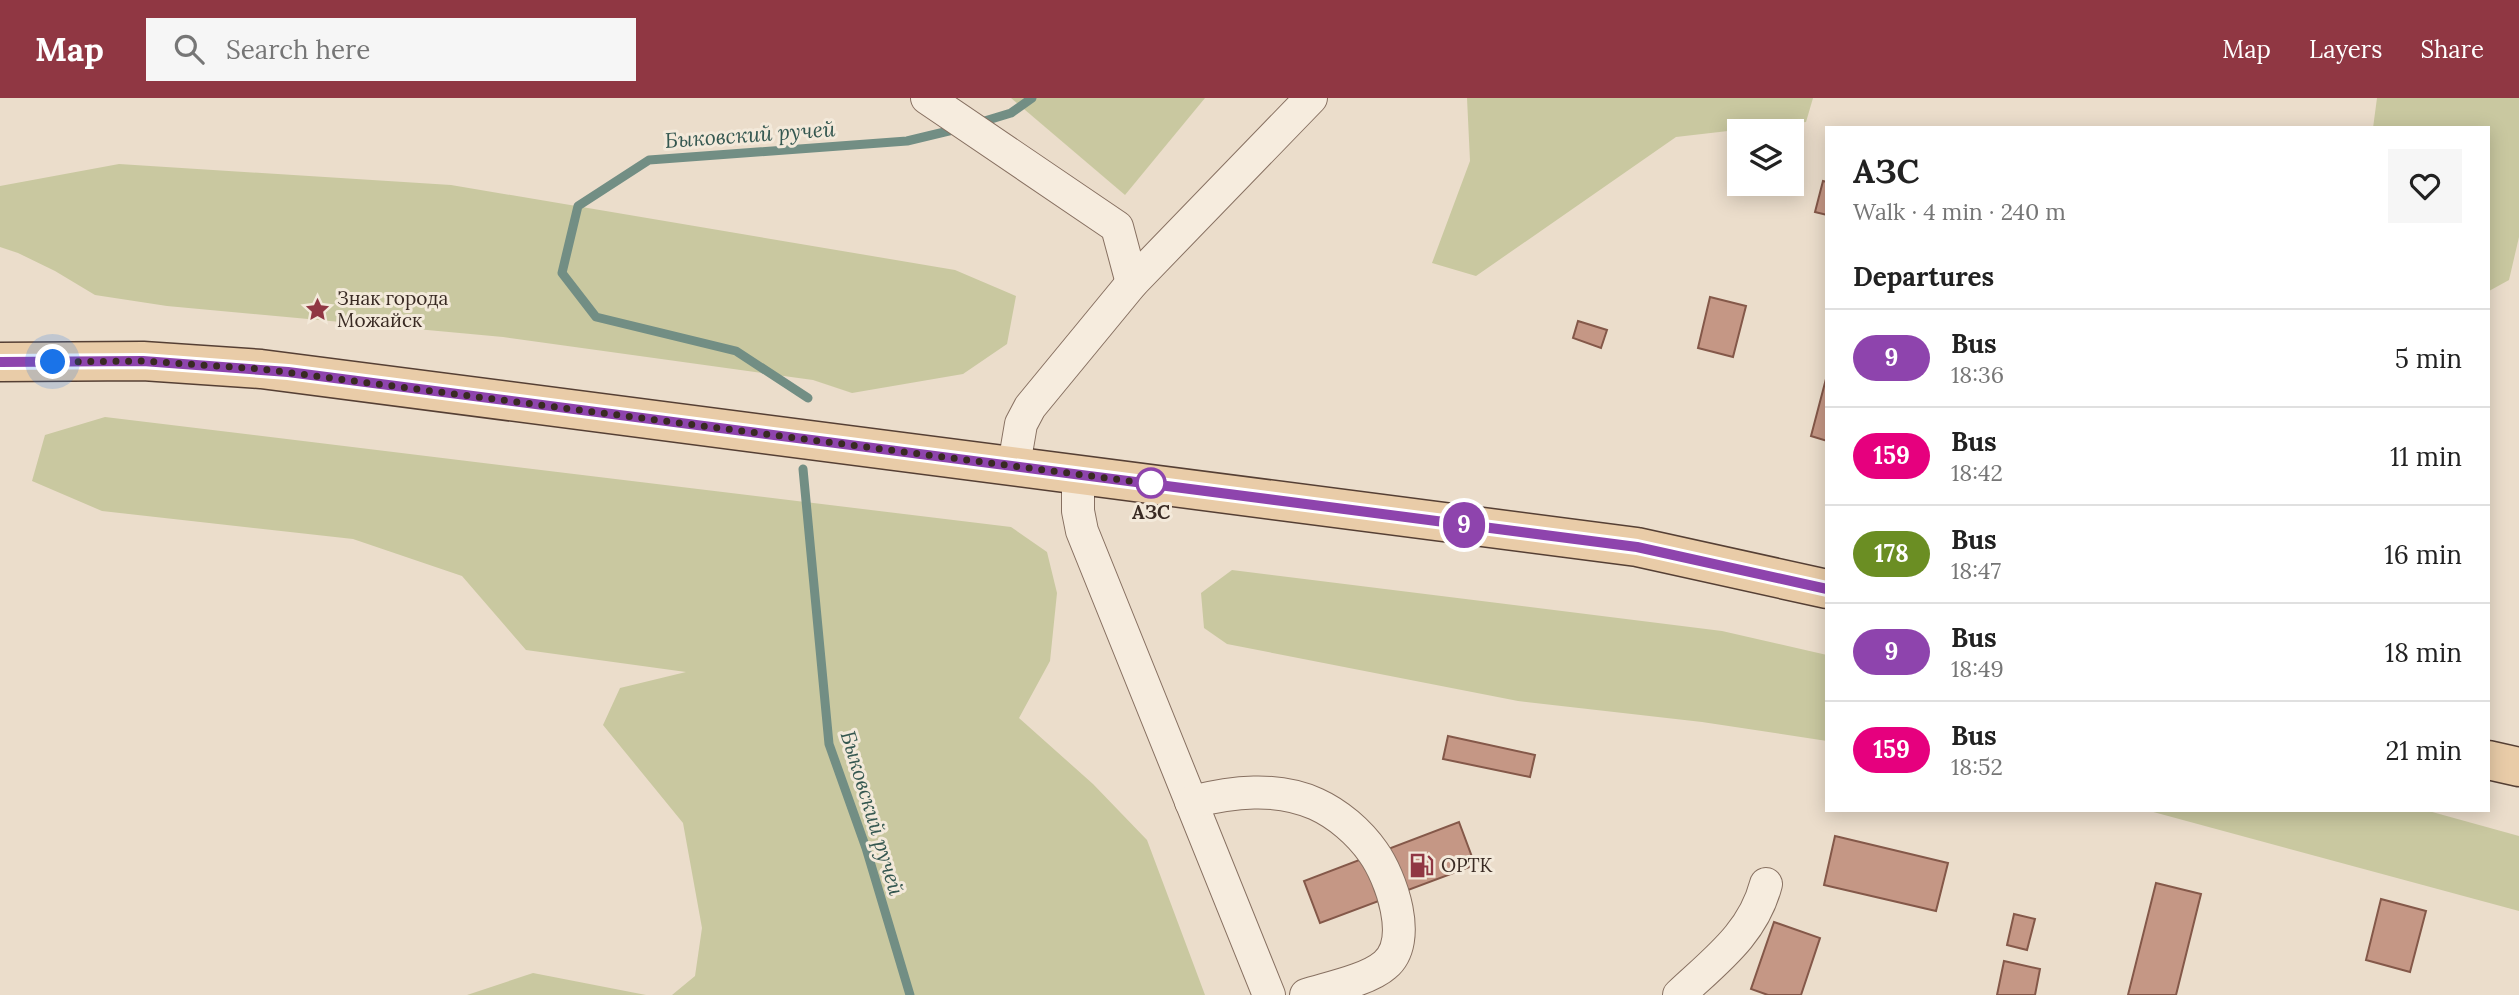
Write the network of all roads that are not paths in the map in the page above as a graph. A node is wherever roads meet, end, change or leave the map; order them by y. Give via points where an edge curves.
1 (927, 98) edge
2 (1311, 98) edge
3 (1132, 283) junction
4 (0, 362) edge
5 (1014, 465) junction
6 (1078, 474) junction
7 (1825, 589) edge
8 (2490, 761) edge
9 (2519, 768) edge
10 (1191, 802) junction
11 (1766, 884) dead end
12 (1269, 995) edge
13 (1306, 995) edge
14 (1679, 995) edge

1 - 3 street via 1117,227
2 - 3 street
3 - 5 street via 1030,407 1021,424
4 - 5 main road via 143,361 261,369
5 - 6 main road
6 - 7 main road via 1637,547
6 - 10 street via 1082,531
8 - 9 main road
10 - 12 street
10 - 13 street via 1229,793 1294,797 1331,813 1375,854 1393,895 1398,943 1387,964 1372,973
11 - 14 street via 1751,923

